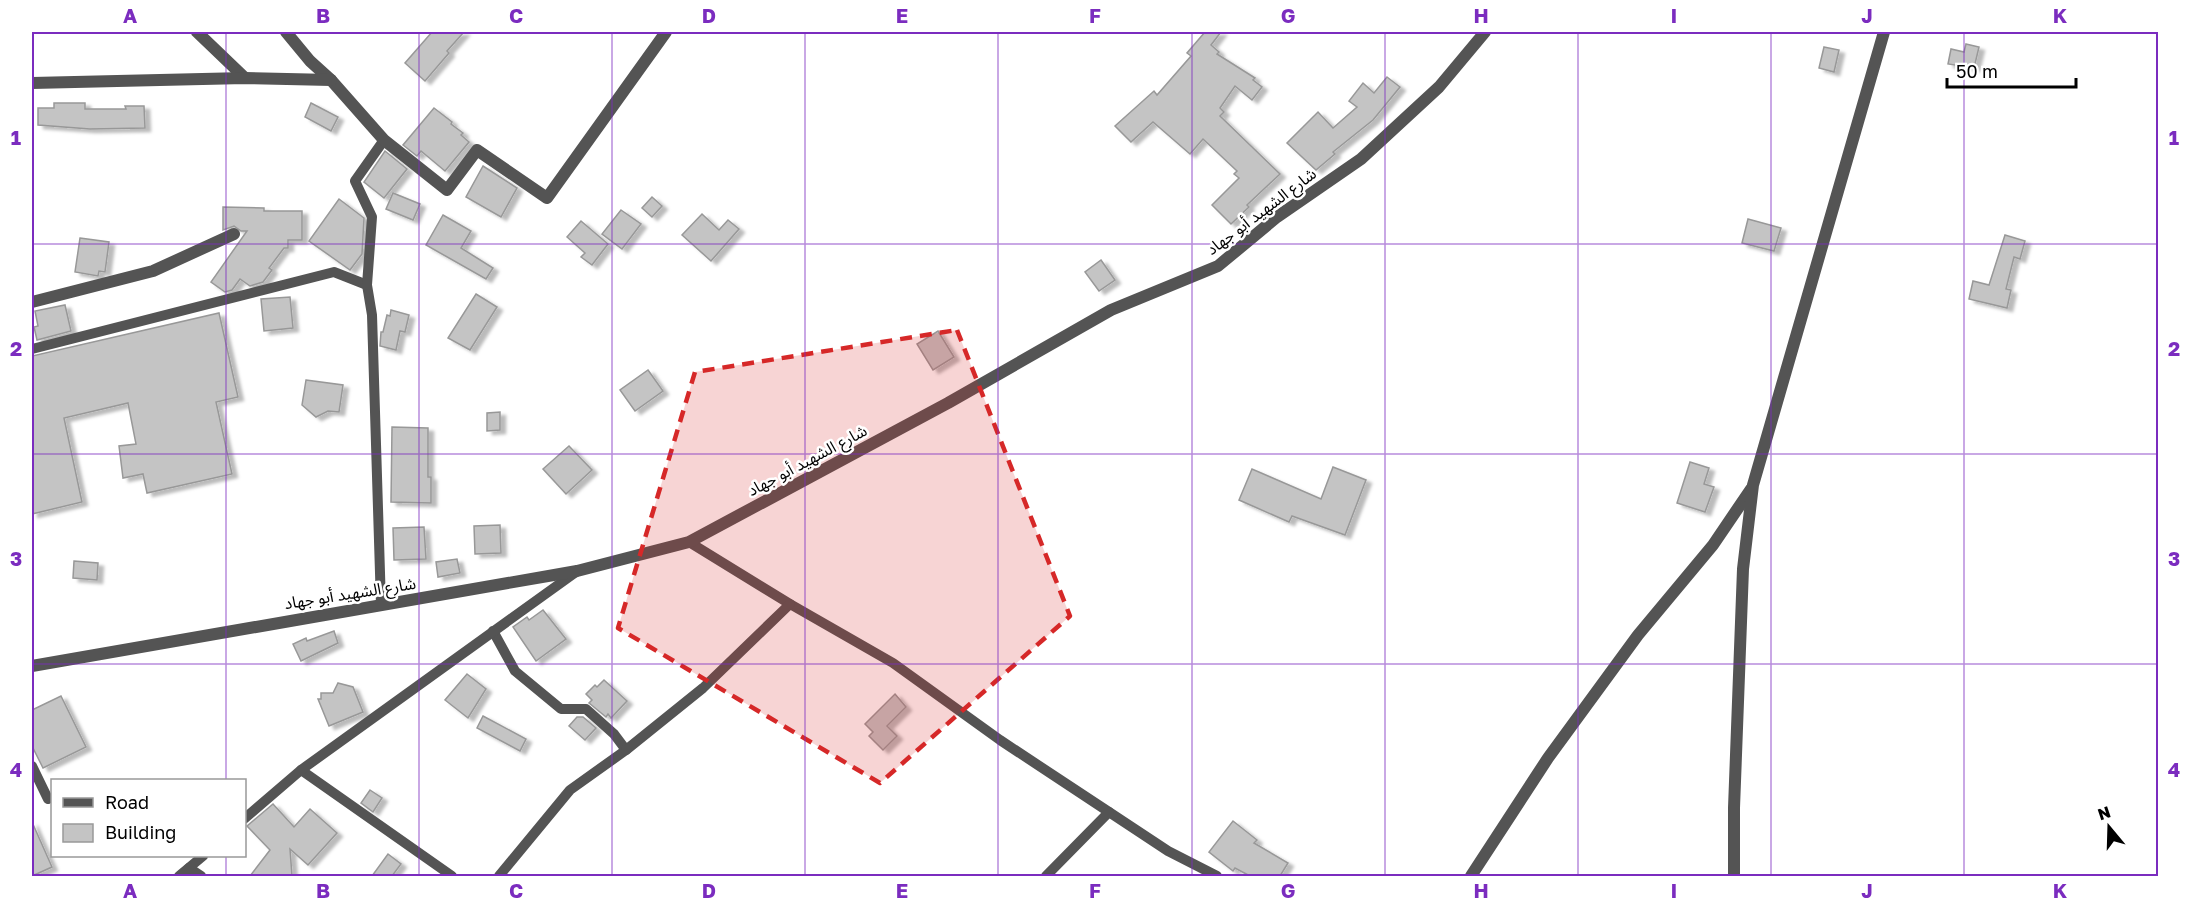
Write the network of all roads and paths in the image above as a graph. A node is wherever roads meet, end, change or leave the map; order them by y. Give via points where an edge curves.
1 (197, 32) edge
2 (286, 32) edge
3 (666, 32) edge
4 (1485, 32) edge
5 (1884, 32) edge
6 (244, 78) junction
7 (331, 80) junction
8 (32, 83) edge
9 (384, 140) junction
10 (234, 234) dead end
11 (367, 285) junction
12 (32, 302) edge
13 (32, 349) edge
14 (1753, 485) junction
15 (689, 542) junction
16 (577, 571) junction
17 (790, 604) junction
18 (381, 605) junction
19 (493, 631) junction
20 (32, 666) edge
21 (626, 750) junction
22 (32, 766) edge
23 (301, 770) junction
24 (48, 799) dead end
25 (1109, 812) junction
26 (246, 817) edge
27 (201, 857) edge
28 (189, 868) junction
29 (179, 876) edge
30 (201, 876) edge
31 (452, 876) edge
32 (499, 876) edge
33 (1046, 876) edge
34 (1217, 876) edge
35 (1471, 876) edge
36 (1734, 876) edge

1 - 6 street
2 - 7 street
3 - 9 street via 548,198 477,150 447,190
4 - 15 street, شارع الشهيد أبو جهاد via 1439,87 1361,159 1277,217 1218,266 1111,310
5 - 14 street
6 - 7 street
6 - 8 street
7 - 9 street
9 - 11 lane via 355,180 372,217
10 - 12 street via 153,271
11 - 13 lane via 334,272
11 - 18 lane via 372,315
14 - 35 street via 1713,545 1638,635 1548,758
14 - 36 street via 1743,569
15 - 16 street, شارع الشهيد أبو جهاد
15 - 17 lane
16 - 18 street, شارع الشهيد أبو جهاد
16 - 19 lane
17 - 21 lane via 703,688
17 - 25 lane via 892,663
18 - 20 street, شارع الشهيد أبو جهاد
19 - 21 lane via 515,671 561,709 586,709
19 - 23 lane
21 - 32 lane via 570,790
22 - 24 lane
23 - 26 lane
23 - 31 lane
25 - 33 lane
25 - 34 lane via 1168,851
27 - 28 lane
28 - 29 lane
28 - 30 lane

